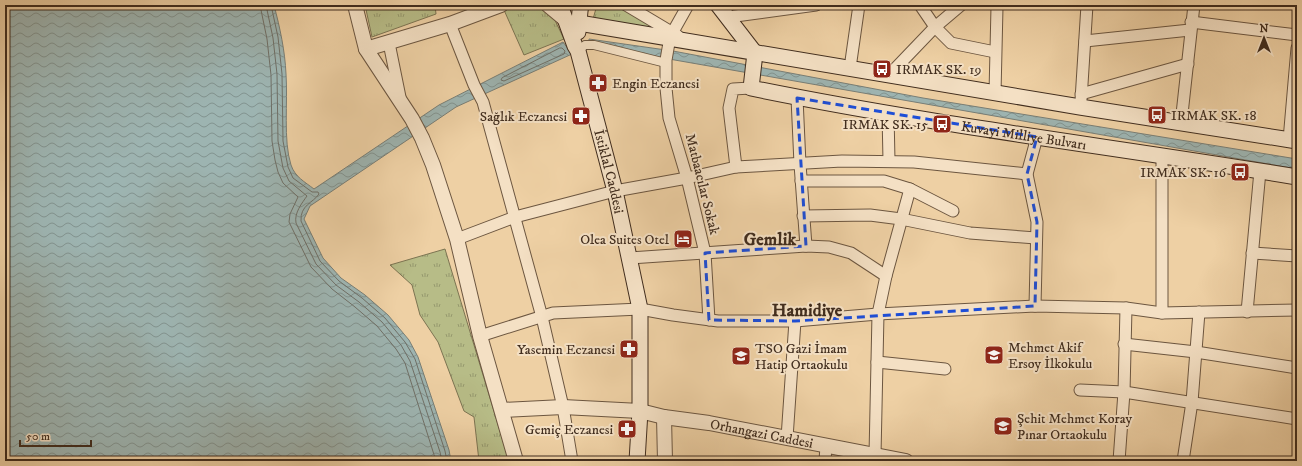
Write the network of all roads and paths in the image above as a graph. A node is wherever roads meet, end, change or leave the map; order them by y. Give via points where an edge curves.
1 (355, 5) edge
2 (548, 5) edge
3 (560, 5) edge
4 (581, 5) edge
5 (626, 5) edge
6 (688, 5) edge
7 (718, 5) edge
8 (816, 5) edge
9 (859, 5) edge
10 (920, 5) edge
11 (962, 5) edge
12 (1087, 5) edge
13 (1194, 5) edge
14 (498, 6) edge
15 (998, 6) edge
16 (728, 17) junction
17 (450, 24) junction
18 (1190, 26) junction
19 (935, 27) junction
20 (1297, 35) edge
21 (575, 36) junction
22 (1084, 41) junction
23 (389, 43) junction
24 (671, 46) junction
25 (1297, 48) edge
26 (366, 49) junction
27 (995, 52) junction
28 (755, 58) junction
29 (1188, 64) junction
30 (850, 68) junction
31 (889, 75) junction
32 (751, 84) junction
33 (995, 93) junction
34 (797, 98) junction
35 (1081, 101) junction
36 (401, 102) junction
37 (888, 113) junction
38 (1181, 123) junction
39 (1037, 137) junction
40 (1293, 141) edge
41 (1162, 156) junction
42 (889, 161) junction
43 (800, 164) junction
44 (736, 167) junction
45 (1260, 171) junction
46 (1027, 174) junction
47 (1297, 177) edge
48 (687, 178) junction
49 (801, 181) junction
50 (910, 189) junction
51 (615, 191) junction
52 (954, 211) dead end
53 (803, 216) junction
54 (515, 217) junction
55 (901, 220) junction
56 (1036, 238) junction
57 (457, 239) junction
58 (806, 246) junction
59 (704, 253) junction
60 (1252, 253) junction
61 (1297, 256) edge
62 (630, 258) junction
63 (886, 276) junction
64 (1035, 306) junction
65 (1126, 308) junction
66 (640, 309) junction
67 (1297, 310) edge
68 (1199, 312) junction
69 (1247, 312) junction
70 (1162, 313) junction
71 (878, 314) junction
72 (542, 317) junction
73 (709, 320) junction
74 (795, 321) junction
75 (480, 336) junction
76 (1124, 344) junction
77 (1196, 352) junction
78 (877, 362) junction
79 (1297, 368) edge
80 (945, 369) dead end
81 (1080, 390) dead end
82 (1124, 392) junction
83 (1192, 402) junction
84 (563, 407) junction
85 (502, 410) junction
86 (640, 411) junction
87 (664, 416) junction
88 (1297, 419) edge
89 (788, 438) junction
90 (826, 446) junction
91 (875, 455) junction
92 (889, 459) edge
93 (516, 461) edge
94 (572, 461) edge
95 (637, 461) edge
96 (665, 461) edge
97 (825, 461) edge
98 (906, 461) edge
99 (1119, 461) edge
100 (1183, 461) edge

1 - 26 street
2 - 21 street
3 - 21 main road, İstiklal Caddesi
4 - 21 main road
5 - 24 street
6 - 24 street
7 - 16 main road
8 - 16 street
9 - 30 street
10 - 19 street
11 - 19 street
12 - 22 street
13 - 18 street
14 - 17 street
15 - 27 street
16 - 28 main road
17 - 23 street
17 - 54 street via 483,102
18 - 20 street
18 - 22 street
18 - 29 street
19 - 27 street via 951,43
19 - 31 street
21 - 24 main road
21 - 24 street via 585,46
21 - 51 main road, İstiklal Caddesi
22 - 35 street
23 - 26 street
23 - 36 street
24 - 28 main road
24 - 48 street, Matbaacılar Sokak via 666,88 669,118
25 - 40 street
26 - 36 street
27 - 33 street
28 - 30 main road
28 - 32 main road
29 - 35 street
29 - 38 street
30 - 31 main road
31 - 33 main road
32 - 34 main road, Kuvayi Milliye Bulvarı
32 - 44 street via 732,89 729,108
33 - 35 main road
34 - 37 main road, Kuvayi Milliye Bulvarı
34 - 43 street
35 - 38 main road
36 - 57 street via 422,138
37 - 39 main road, Kuvayi Milliye Bulvarı
37 - 42 street
38 - 40 main road
39 - 41 main road, Kuvayi Milliye Bulvarı
39 - 46 street
41 - 45 main road, Kuvayi Milliye Bulvarı
41 - 70 street
42 - 43 street
42 - 46 street
43 - 44 street
43 - 49 street
44 - 48 street
45 - 47 main road, Kuvayi Milliye Bulvarı
45 - 60 street
46 - 56 street via 1037,222
48 - 51 street
48 - 59 street, Matbaacılar Sokak
49 - 50 street via 884,181
49 - 53 street
50 - 52 street
50 - 55 street
51 - 54 street
51 - 62 main road, İstiklal Caddesi
53 - 55 street via 870,215
53 - 58 street
54 - 57 street
54 - 72 street
55 - 56 street via 970,233
55 - 63 street
56 - 64 street
57 - 75 street
58 - 59 street
58 - 63 street via 829,247 851,253
59 - 62 street
59 - 73 street, Matbaacılar Sokak
60 - 61 street
60 - 69 street
62 - 66 main road, İstiklal Caddesi
63 - 71 street
64 - 65 street
64 - 71 street
65 - 70 street
65 - 76 street
66 - 72 street via 553,314
66 - 73 street
66 - 86 main road, İstiklal Caddesi
67 - 69 street
68 - 69 street
68 - 70 street
68 - 77 street
71 - 74 street
71 - 78 street
72 - 75 street
72 - 84 street
73 - 74 street
74 - 89 street
75 - 85 street
76 - 77 street
76 - 82 street
77 - 79 street
77 - 83 street
78 - 80 street
78 - 91 street
81 - 82 street
82 - 83 street
82 - 99 street
83 - 88 street
83 - 100 street
84 - 85 street, Orhangazi Caddesi
84 - 86 street, Orhangazi Caddesi
84 - 94 street
85 - 93 street
86 - 87 street, Orhangazi Caddesi
86 - 95 main road, İstiklal Caddesi
87 - 89 street, Orhangazi Caddesi
87 - 96 street
89 - 90 street, Orhangazi Caddesi
90 - 91 street, Orhangazi Caddesi
90 - 97 street
91 - 92 street, Orhangazi Caddesi
92 - 98 street, Orhangazi Caddesi

